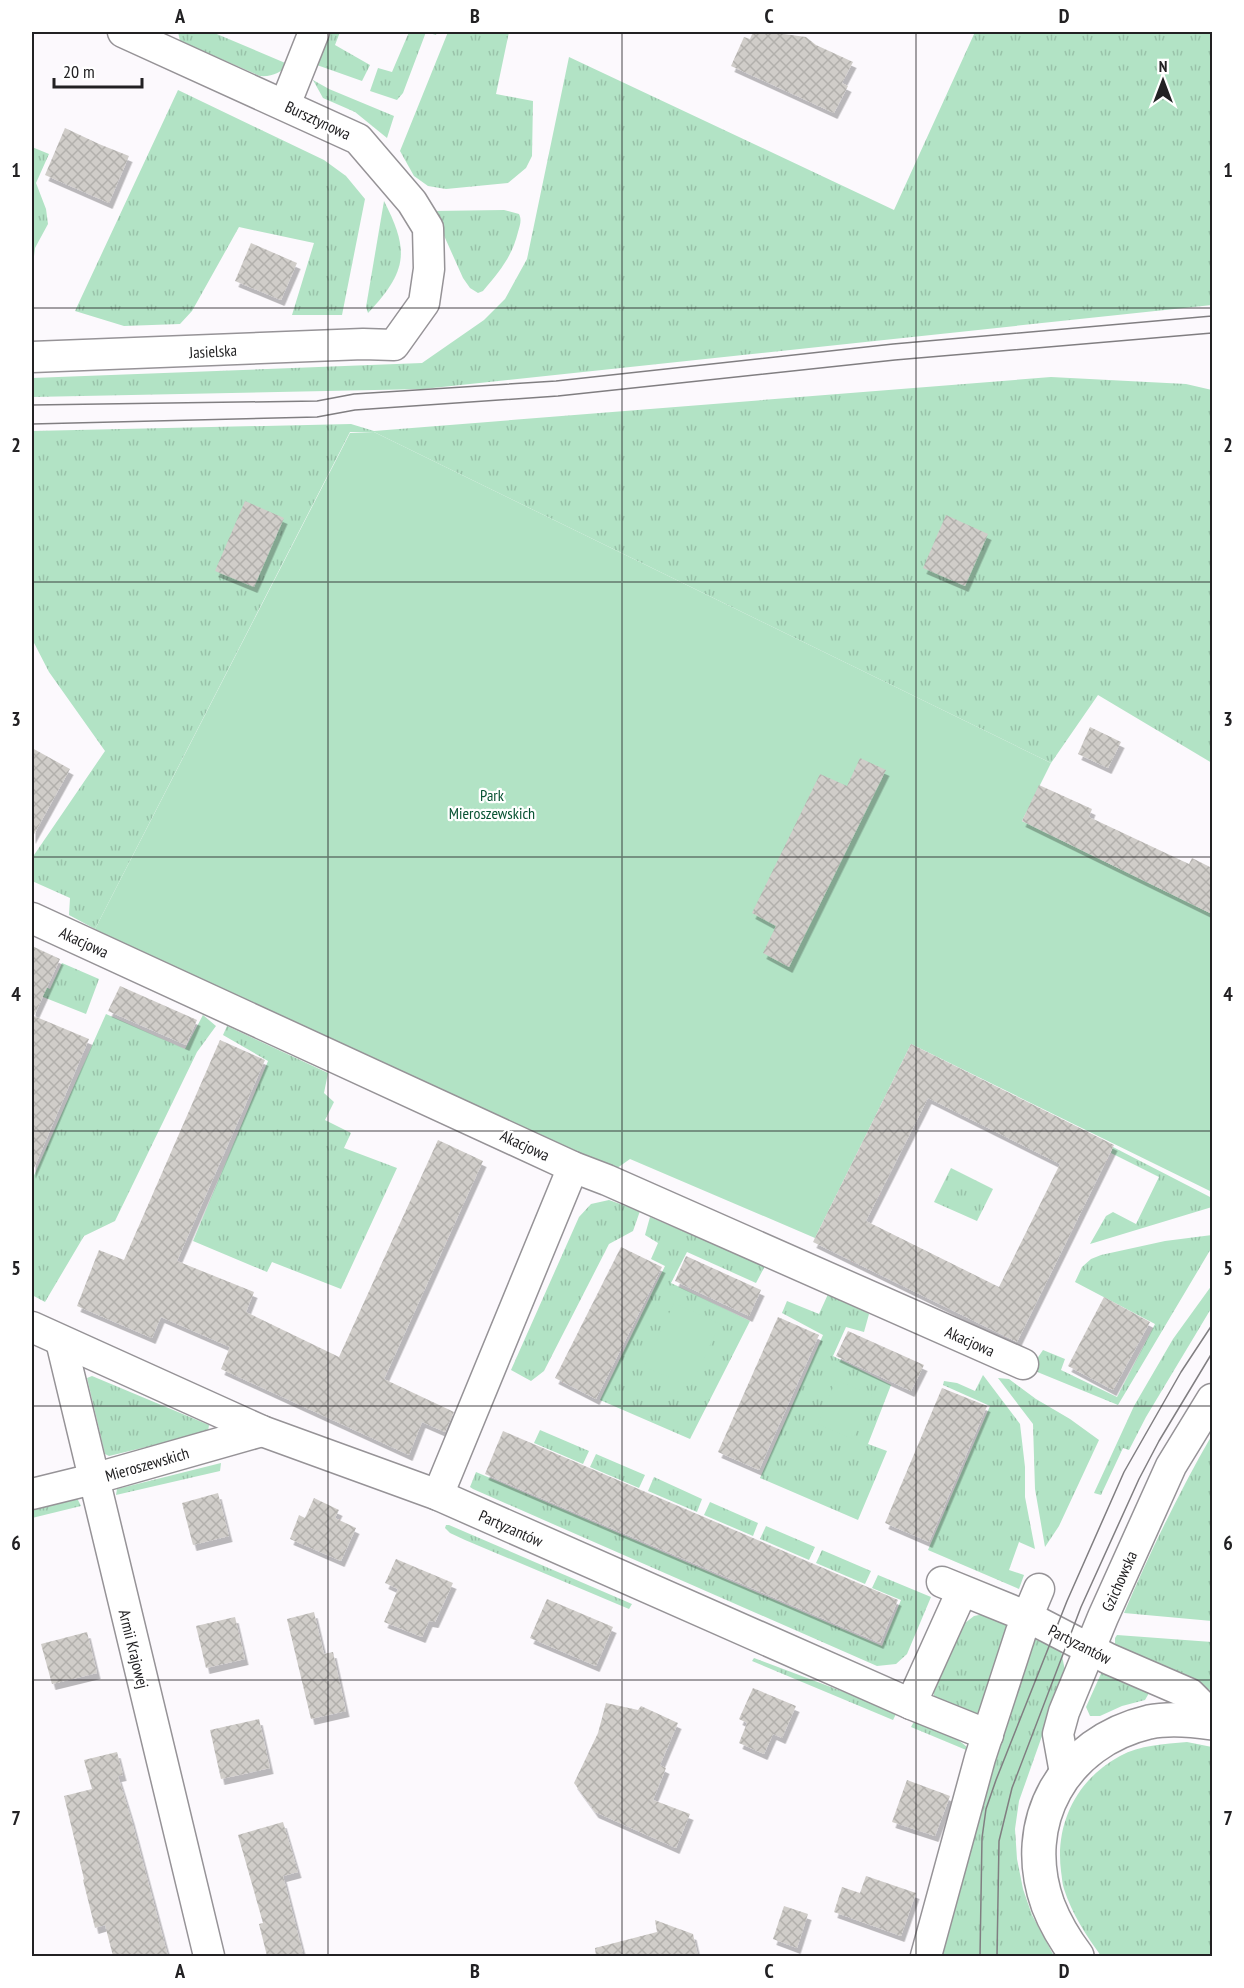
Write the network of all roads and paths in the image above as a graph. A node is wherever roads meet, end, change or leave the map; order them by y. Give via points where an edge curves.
1 (123, 32) edge
2 (314, 32) edge
3 (285, 105) junction
4 (394, 345) joint
5 (32, 357) edge
6 (32, 918) edge
7 (573, 1167) junction
8 (32, 1326) edge
9 (61, 1341) junction
10 (1023, 1364) dead end
11 (1212, 1399) edge
12 (262, 1431) junction
13 (93, 1479) junction
14 (32, 1494) edge
15 (438, 1495) junction
16 (1040, 1589) dead end
17 (1028, 1617) junction
18 (1090, 1649) junction
19 (911, 1704) junction
20 (1212, 1716) edge
21 (1212, 1723) edge
22 (988, 1735) junction
23 (1065, 1773) junction
24 (208, 1956) edge
25 (926, 1956) edge
26 (1077, 1956) edge

1 - 3 street, Bursztynowa
2 - 3 street
3 - 4 street, Bursztynowa via 358,139 412,202 428,228 429,269 424,303
4 - 5 street, Jasielska
6 - 7 street, Akacjowa
7 - 10 street, Akacjowa
7 - 15 street
8 - 9 street, Partyzantów
9 - 12 street, Partyzantów
9 - 13 street, Armii Krajowej
11 - 18 street, Gzichowska via 1171,1466
12 - 13 street, Mieroszewskich
12 - 15 street, Partyzantów
13 - 14 street, Mieroszewskich
13 - 24 street, Armii Krajowej
15 - 19 street, Partyzantów
16 - 17 street
17 - 18 street, Partyzantów
17 - 19 street, Partyzantów via 952,1586
17 - 22 street
18 - 20 street, Partyzantów via 1190,1694
18 - 23 street, Gzichowska via 1058,1734
19 - 22 street, Partyzantów
21 - 23 main road via 1170,1720 1138,1726 1090,1749
22 - 25 street
23 - 26 main road via 1044,1814 1040,1862 1048,1904

